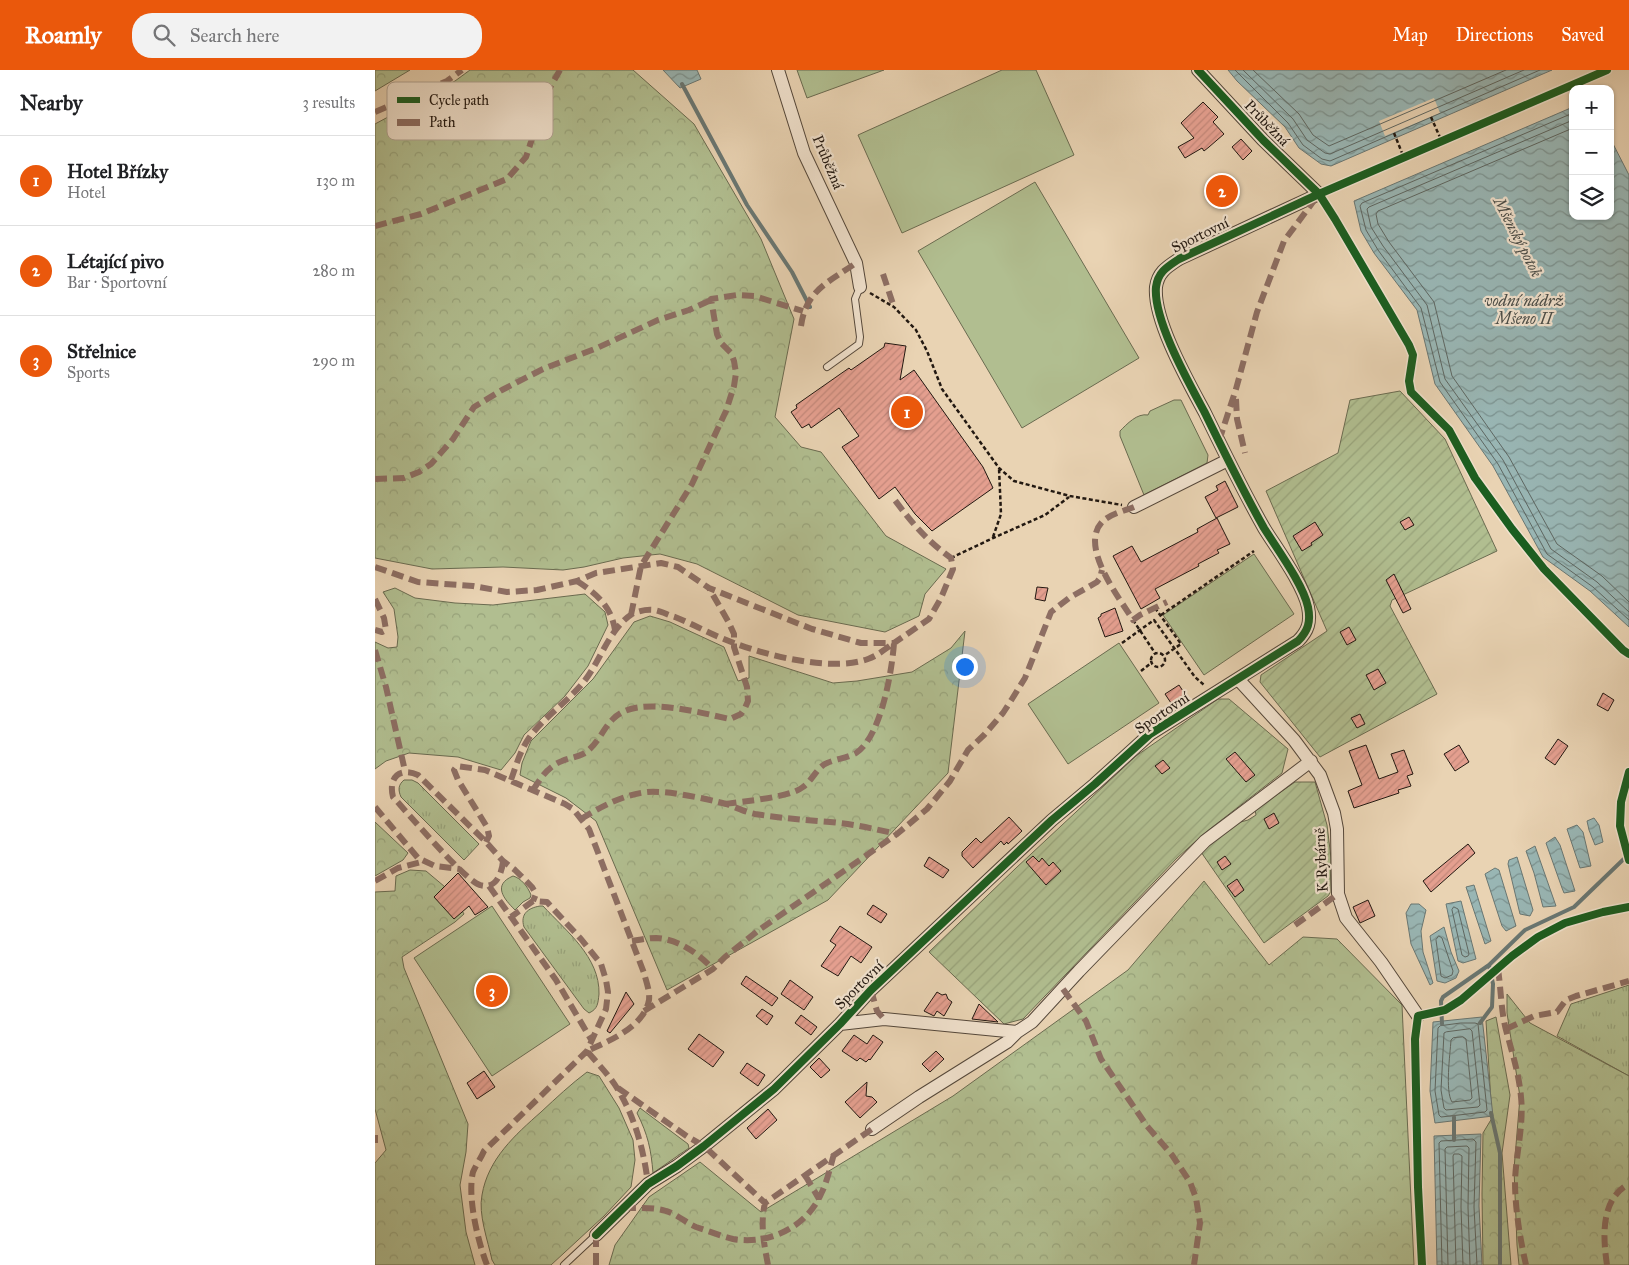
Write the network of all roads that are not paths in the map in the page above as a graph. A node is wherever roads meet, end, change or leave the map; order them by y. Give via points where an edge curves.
1 (778, 70) edge
2 (1197, 70) edge
3 (1319, 194) joint
4 (860, 287) joint
5 (827, 367) dead end
6 (1228, 460) junction
7 (1134, 507) road end
8 (1238, 680) junction
9 (1311, 761) junction
10 (1418, 1016) dead end
11 (840, 1024) junction
12 (1017, 1032) junction
13 (872, 1129) dead end
14 (596, 1235) joint
15 (564, 1265) edge

1 - 4 street, Průběžná via 804,153 856,263
2 - 3 street, Průběžná
3 - 6 street, Sportovní via 1179,259 1162,270 1156,287 1158,312 1168,337
4 - 5 lane via 855,299 861,337 859,344
6 - 7 street
6 - 8 street, Sportovní via 1305,596 1309,609 1309,627 1297,641
8 - 9 street, K Rybárně
8 - 11 street, Sportovní via 1150,734 1052,820 871,990
9 - 10 street, K Rybárně via 1320,775 1334,813 1338,894 1346,918
9 - 12 street via 1205,841 1032,1022
11 - 12 street via 884,1019
11 - 14 street, Sportovní via 774,1089 705,1146 648,1184
12 - 13 street via 1007,1042
14 - 15 lane

